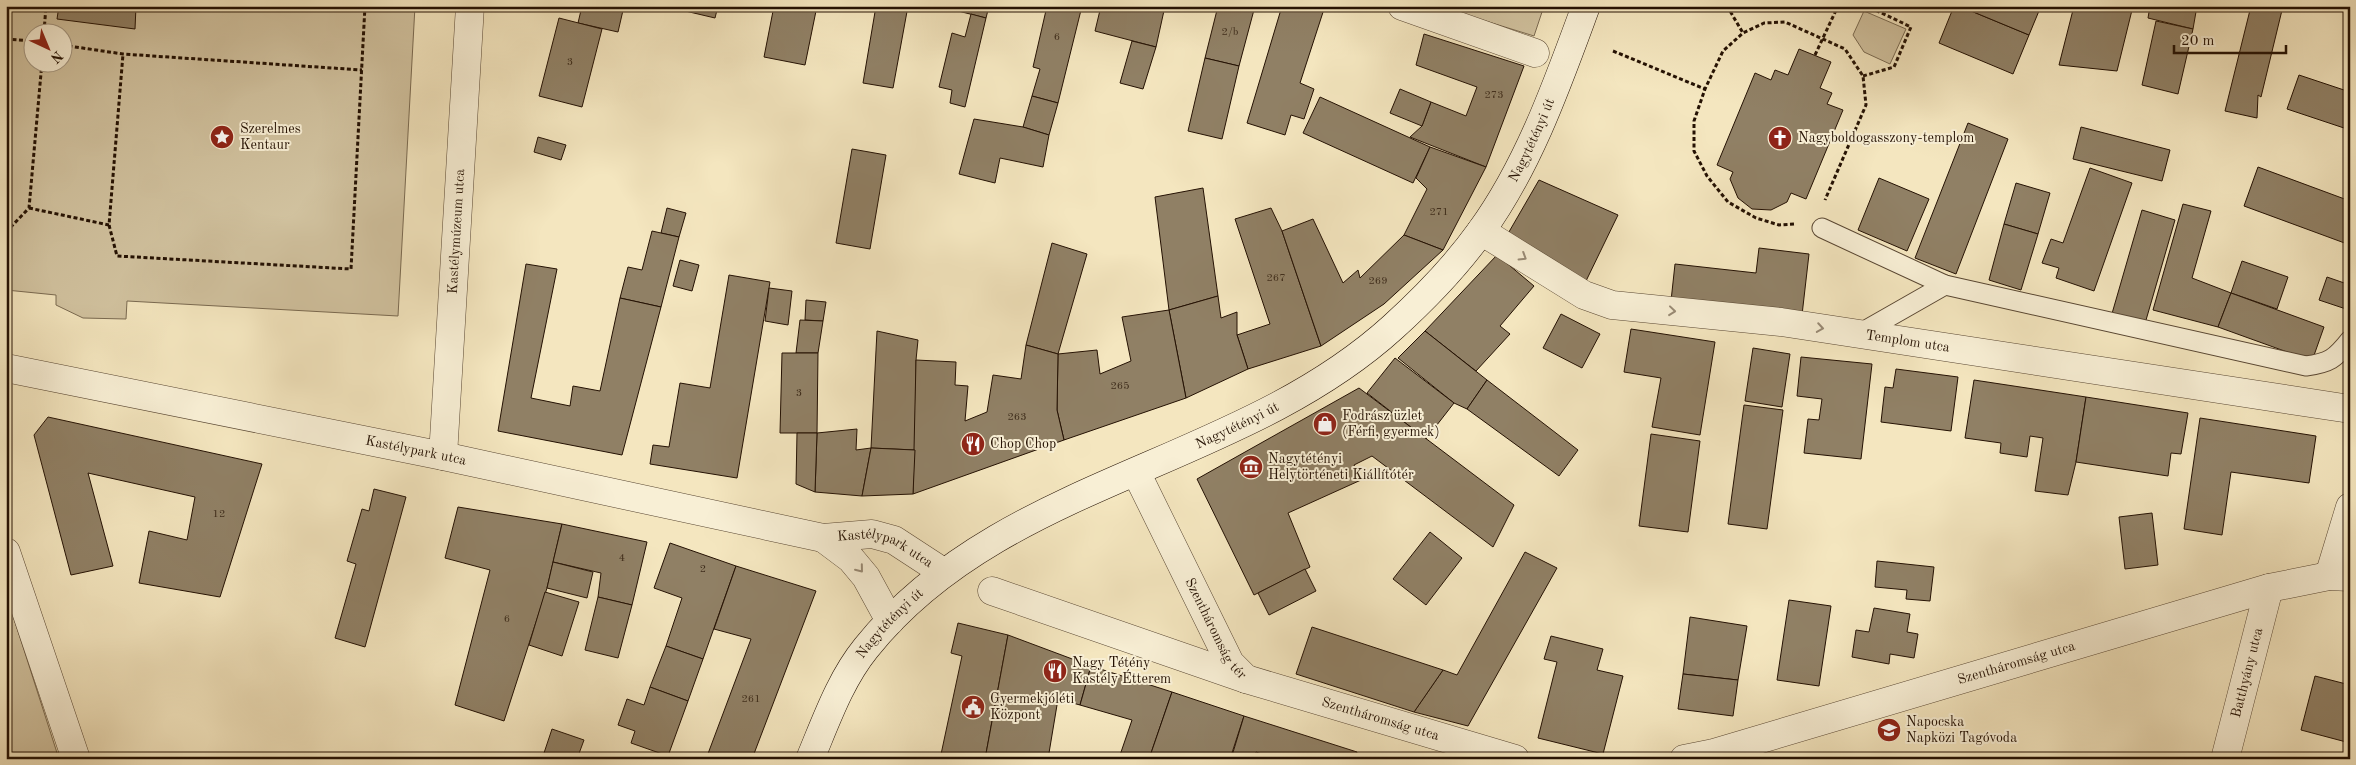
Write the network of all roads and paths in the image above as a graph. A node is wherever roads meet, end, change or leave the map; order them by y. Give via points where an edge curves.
1 (46, 6) edge
2 (365, 6) edge
3 (470, 6) edge
4 (1402, 6) edge
5 (1586, 6) edge
6 (1727, 6) edge
7 (1838, 6) edge
8 (1867, 6) edge
9 (45, 22) edge
10 (1743, 33) junction
11 (1823, 37) junction
12 (6, 39) edge
13 (22, 40) edge
14 (72, 46) edge
15 (1613, 51) dead end
16 (1535, 53) dead end
17 (123, 54) junction
18 (1815, 56) dead end
19 (362, 70) junction
20 (41, 72) edge
21 (1863, 76) junction
22 (1705, 89) junction
23 (29, 208) junction
24 (1802, 224) junction
25 (109, 225) junction
26 (1822, 228) joint
27 (1482, 231) junction
28 (6, 232) edge
29 (1945, 285) junction
30 (1858, 334) junction
31 (2350, 340) edge
32 (6, 368) edge
33 (2350, 409) edge
34 (443, 456) junction
35 (1136, 472) junction
36 (2350, 507) edge
37 (823, 538) junction
38 (6, 552) edge
39 (943, 572) junction
40 (2339, 577) edge
41 (2269, 588) junction
42 (992, 591) dead end
43 (890, 620) junction
44 (1246, 679) junction
45 (76, 759) edge
46 (810, 759) edge
47 (1515, 759) edge
48 (1684, 759) edge
49 (2225, 759) edge

1 - 9 path
2 - 19 path
3 - 34 street, Kastélymúzeum utca
4 - 16 street
5 - 27 street, Nagytétényi út via 1513,181
6 - 10 path
7 - 11 path
8 - 21 path via 1911,27 1894,67
10 - 11 path via 1764,23 1785,22
10 - 22 path via 1723,51
11 - 18 path
11 - 21 path via 1845,49
12 - 13 path
14 - 17 path
15 - 22 path
17 - 19 path
17 - 25 path
19 - 25 path via 350,269 117,256
20 - 23 path
21 - 24 path via 1866,105 1822,209
22 - 24 path via 1694,121 1694,151 1707,176 1728,202 1756,218 1779,225
23 - 25 path
23 - 28 path
24 - 26 path
26 - 29 lane
27 -> 30 street, Templom utca via 1584,295 1612,305 1781,322
27 - 35 street, Nagytétényi út via 1442,279 1391,328 1330,375 1277,407
29 - 30 lane
29 - 31 lane via 2306,366 2326,364
30 - 33 street, Templom utca
32 - 34 street, Kastélypark utca
34 - 37 street, Kastélypark utca
35 - 39 street, Nagytétényi út via 1012,529
35 - 44 street, Szentháromság tér via 1230,663
36 - 40 street
37 - 39 street, Kastélypark utca via 872,534 894,540
37 -> 43 street, Kastélypark utca via 851,559 866,577
38 - 45 street
39 - 43 street, Nagytétényi út
40 - 41 street, Szentháromság utca
41 - 48 street, Szentháromság utca via 1714,753
41 - 49 street, Batthyány utca
42 - 44 street, Szentháromság tér
43 - 46 street, Nagytétényi út via 864,650 841,687
44 - 47 street, Szentháromság utca

